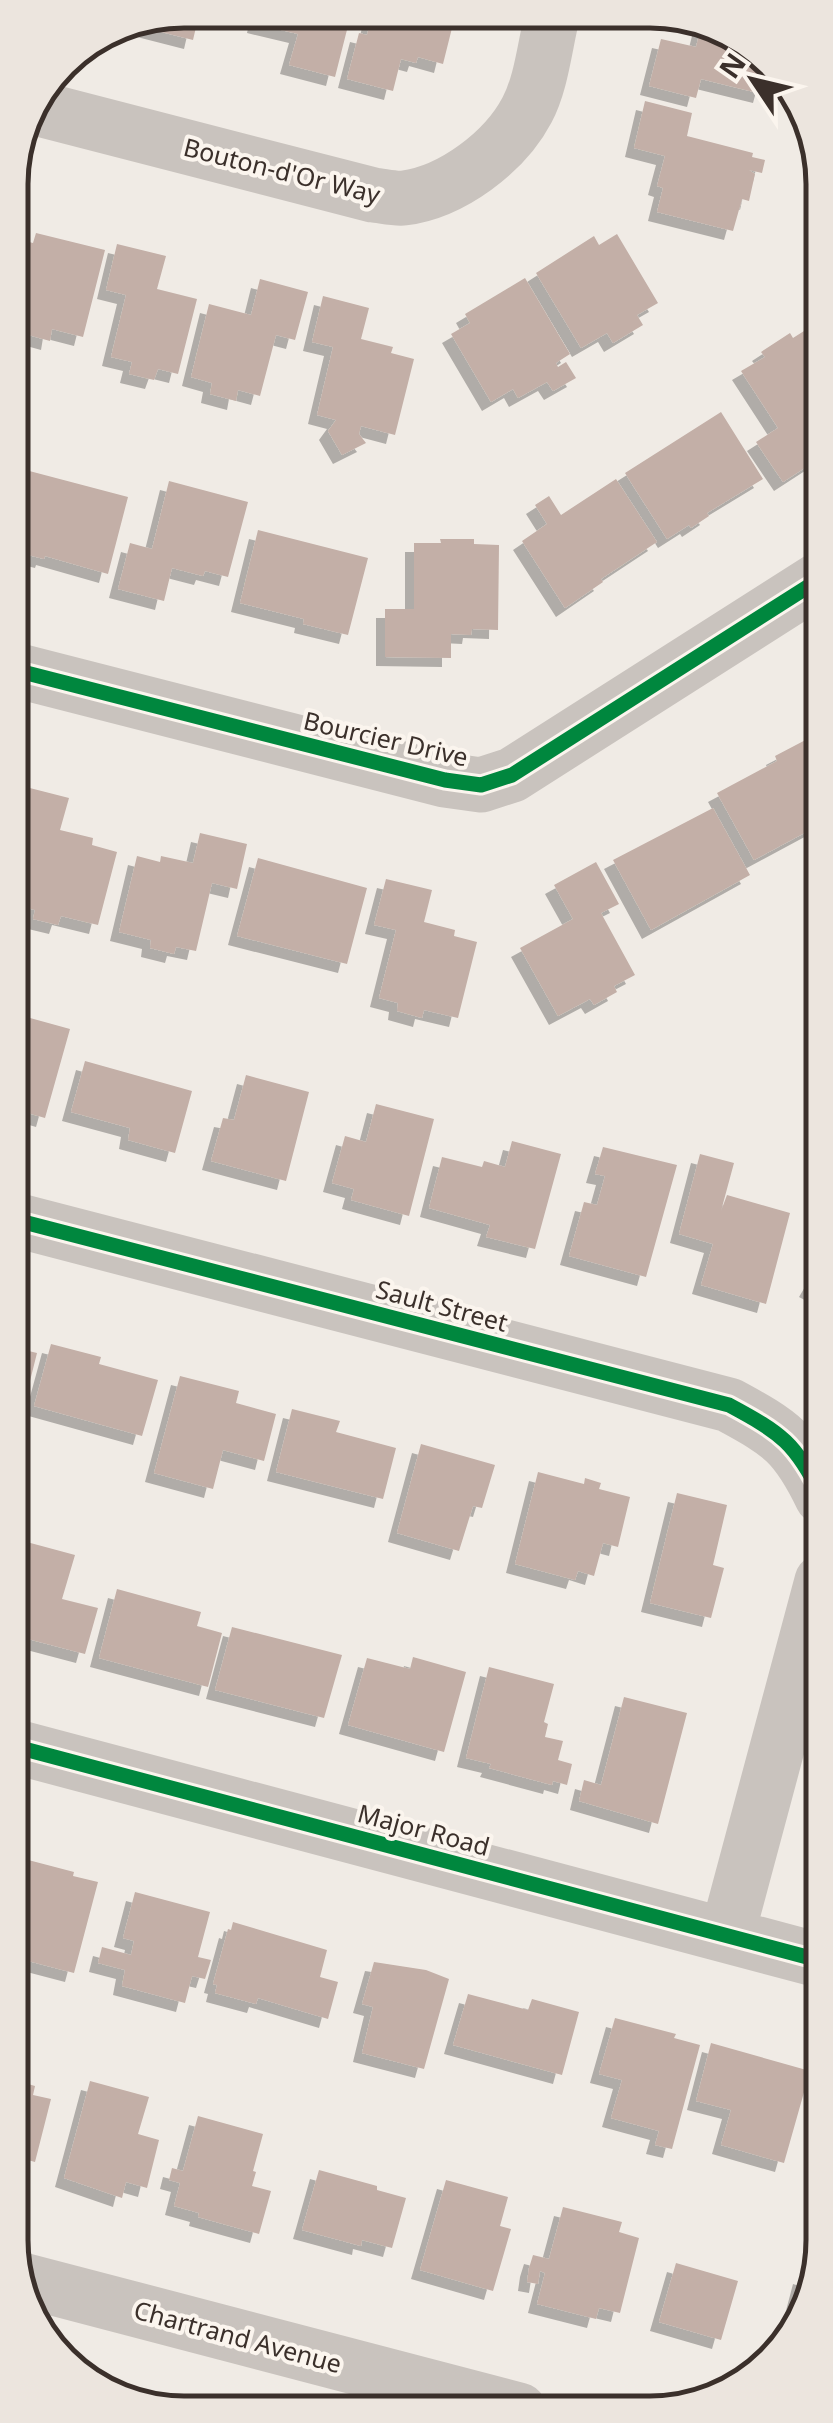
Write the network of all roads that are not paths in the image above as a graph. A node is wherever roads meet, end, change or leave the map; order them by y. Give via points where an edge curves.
1 (549, 28) edge
2 (46, 111) edge
3 (806, 589) edge
4 (28, 673) edge
5 (28, 1224) edge
6 (805, 1467) edge
7 (805, 1643) edge
8 (28, 1750) edge
9 (727, 1935) junction
10 (805, 1957) edge
11 (34, 2283) edge
12 (466, 2396) edge

1 - 2 street, Bouton-d'Or Way via 529,107 512,134 436,189 402,198
3 - 4 street, Bourcier Drive via 526,766 481,785
5 - 6 street, Sault Street via 729,1405 794,1446
7 - 9 street
8 - 9 street, Major Road
9 - 10 street, Major Road
11 - 12 street, Chartrand Avenue

